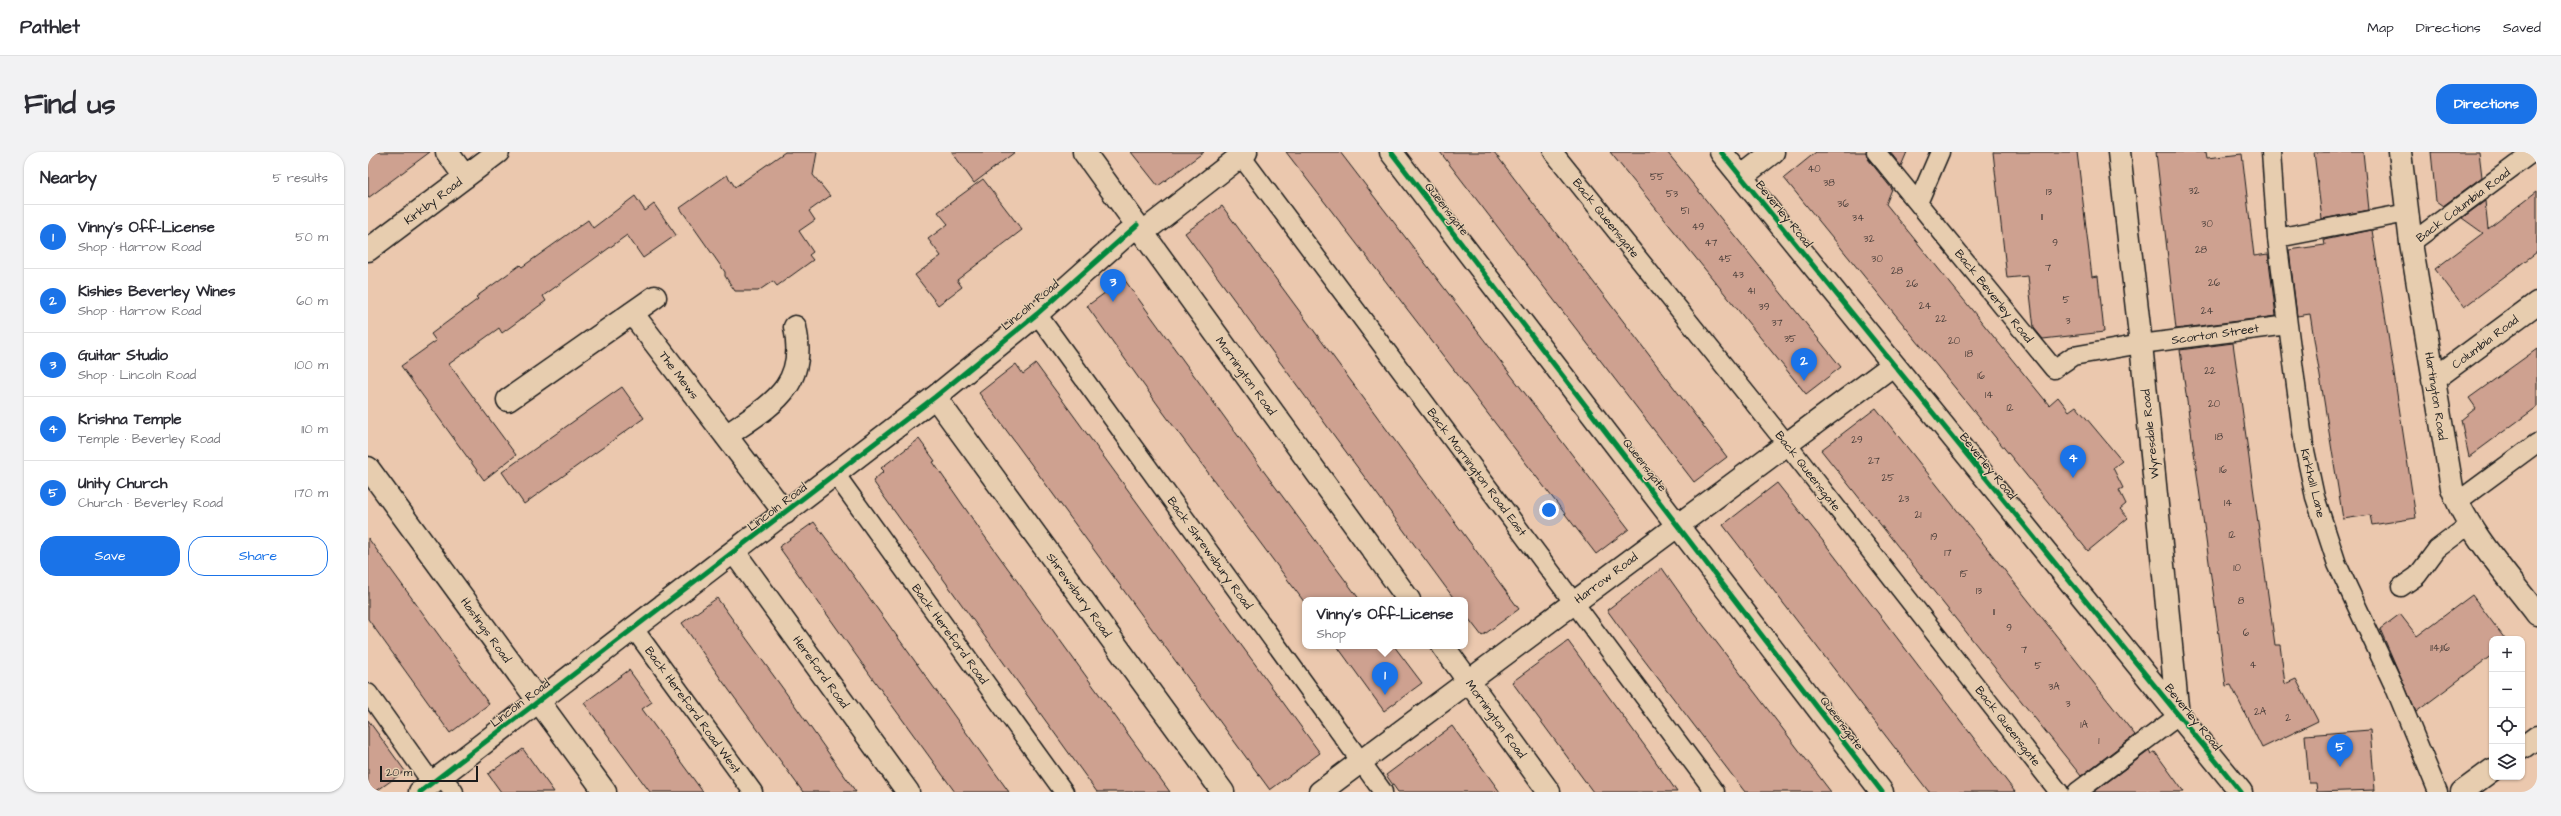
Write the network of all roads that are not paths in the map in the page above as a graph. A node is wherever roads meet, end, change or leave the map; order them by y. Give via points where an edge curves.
1 (446, 152) edge
2 (498, 152) edge
3 (1084, 152) edge
4 (1391, 152) edge
5 (1553, 152) edge
6 (1721, 152) edge
7 (1773, 152) edge
8 (1876, 152) edge
9 (1940, 152) edge
10 (2119, 152) edge
11 (2271, 152) edge
12 (2400, 152) edge
13 (2533, 152) edge
14 (1242, 153) edge
15 (465, 177) junction
16 (1741, 177) junction
17 (1918, 203) junction
18 (2407, 213) junction
19 (1140, 229) junction
20 (2278, 238) junction
21 (2411, 243) junction
22 (368, 250) edge
23 (655, 297) dead end
24 (2537, 303) edge
25 (632, 313) junction
26 (1037, 314) junction
27 (2288, 324) junction
28 (795, 327) dead end
29 (2141, 344) junction
30 (1892, 365) junction
31 (2433, 380) junction
32 (935, 397) junction
33 (508, 400) dead end
34 (726, 436) junction
35 (1786, 443) junction
36 (2537, 443) edge
37 (368, 468) edge
38 (836, 475) junction
39 (2457, 502) junction
40 (785, 513) junction
41 (2470, 524) junction
42 (1678, 525) junction
43 (734, 552) junction
44 (2401, 587) dead end
45 (1407, 597) edge
46 (1574, 602) junction
47 (2537, 614) edge
48 (634, 629) junction
49 (1445, 649) edge
50 (1468, 681) junction
51 (368, 693) edge
52 (538, 702) junction
53 (2178, 716) junction
54 (2537, 737) edge
55 (2525, 746) edge
56 (1361, 762) junction
57 (2489, 772) edge
58 (431, 783) edge
59 (454, 792) edge
60 (605, 792) edge
61 (753, 792) edge
62 (908, 792) edge
63 (1064, 792) edge
64 (1223, 792) edge
65 (1320, 792) edge
66 (1383, 792) edge
67 (1549, 792) edge
68 (1715, 792) edge
69 (1882, 792) edge
70 (2059, 792) edge
71 (2077, 792) edge
72 (2241, 792) edge
73 (2438, 792) edge
74 (2462, 792) edge

1 - 15 street
2 - 15 street, Kirkby Road
3 - 19 street, Mornington Road
4 - 42 street, Queensgate
5 - 35 lane, Back Queensgate
6 - 16 street, Beverley Road
7 - 16 street
8 - 17 lane, Back Beverley Road
9 - 17 lane
10 - 29 street, Wyresdale Road
11 - 20 lane, Kirkhall Lane
12 - 18 street, Hartington Road
13 - 21 lane, Back Columbia Road
14 - 19 street, Lincoln Road
14 - 46 lane, Back Mornington Road East
15 - 22 street, Kirkby Road
16 - 30 street, Beverley Road
17 - 29 lane, Back Beverley Road via 2054,369 2073,356
18 - 20 lane
18 - 21 street, Hartington Road
19 - 26 street, Lincoln Road
19 - 45 street, Mornington Road
20 - 27 lane, Kirkhall Lane
21 - 31 street, Hartington Road
23 - 25 street
24 - 31 street, Columbia Road
25 - 33 street
25 - 34 street, The Mews
26 - 32 street, Lincoln Road
26 - 56 lane, Back Shrewsbury Road
27 - 29 lane, Scorton Street
27 - 73 lane, Kirkhall Lane via 2304,446 2315,497 2338,564 2395,688
28 - 34 street via 799,345 798,362 791,383 779,398
29 - 53 street, Wyresdale Road
30 - 35 street, Harrow Road
30 - 53 street, Beverley Road
31 - 39 street, Hartington Road via 2449,477
32 - 38 street, Lincoln Road
32 - 64 street, Shrewsbury Road
34 - 40 street, The Mews
35 - 42 street, Harrow Road
35 - 70 lane, Back Queensgate
36 - 39 lane
37 - 52 street, Hastings Road
38 - 40 street, Lincoln Road
38 - 63 lane, Back Hereford Road
39 - 41 street, Hartington Road
40 - 43 street, Lincoln Road
41 - 44 lane via 2437,549 2417,576
41 - 47 street, Hartington Road
42 - 46 street, Harrow Road
42 - 69 street, Queensgate
43 - 48 street, Lincoln Road
43 - 62 street, Hereford Road
46 - 50 street, Harrow Road
46 - 68 lane, Back Mornington Road East
48 - 52 street, Lincoln Road
48 - 61 lane, Back Hereford Road West
49 - 50 street, Mornington Road
50 - 56 street, Harrow Road
50 - 67 street, Mornington Road
51 - 58 lane
52 - 58 street, Lincoln Road
52 - 60 street, Hastings Road
53 - 71 lane
53 - 72 street, Beverley Road
54 - 55 street
56 - 65 street, Harrow Road
56 - 66 lane, Back Shrewsbury Road
57 - 74 street
58 - 59 lane

